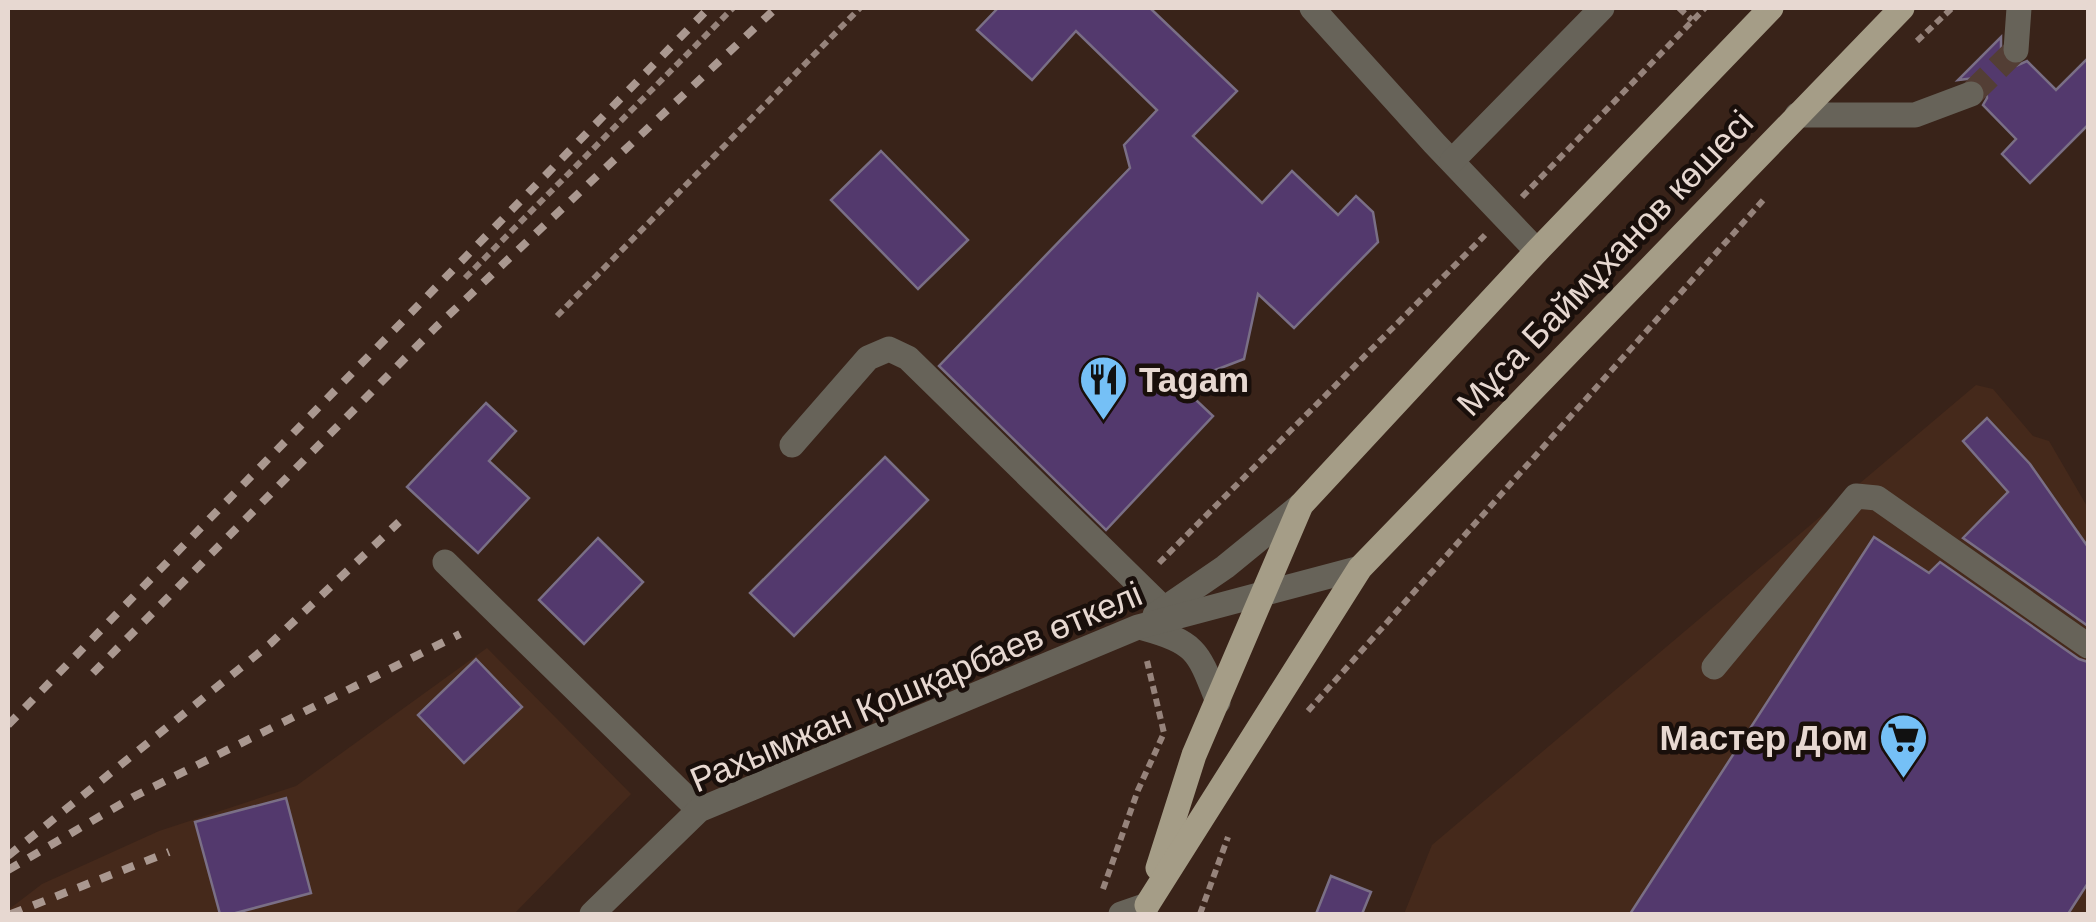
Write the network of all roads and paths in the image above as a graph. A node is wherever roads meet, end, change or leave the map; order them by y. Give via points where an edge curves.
1 (732, 8) edge
2 (860, 8) edge
3 (1312, 8) edge
4 (1602, 8) edge
5 (1678, 8) edge
6 (1705, 8) edge
7 (1770, 8) edge
8 (1902, 8) edge
9 (1952, 8) edge
10 (2019, 8) edge
11 (1692, 20) junction
12 (1910, 48) dead end
13 (2016, 50) tunnel mouth
14 (1972, 94) tunnel mouth
15 (1797, 115) junction
16 (1452, 161) junction
17 (1774, 188) dead end
18 (1505, 215) junction
19 (1537, 251) junction
20 (464, 278) dead end
21 (557, 316) dead end
22 (792, 445) dead end
23 (1301, 505) junction
24 (445, 562) dead end
25 (1360, 568) junction
26 (1138, 583) junction
27 (1263, 594) junction
28 (1164, 609) junction
29 (1138, 627) junction
30 (2088, 646) edge
31 (1714, 667) dead end
32 (1218, 702) junction
33 (1304, 715) dead end
34 (698, 810) junction
35 (1232, 826) dead end
36 (1101, 897) dead end
37 (1145, 910) edge
38 (592, 914) edge
39 (1121, 914) edge
40 (1200, 914) edge

1 - 20 path
2 - 21 path
3 - 16 street
4 - 16 street
5 - 11 path
6 - 11 path
7 - 19 main road, Мұса Баймұханов көшесі
8 - 15 main road, Мұса Баймұханов көшесі
9 - 12 path
10 - 13 street
11 - 18 path
14 - 15 street via 1915,115
15 - 25 main road, Мұса Баймұханов көшесі
16 - 18 street
17 - 33 path
18 - 19 street
18 - 26 path
19 - 23 main road, Мұса Баймұханов көшесі
22 - 26 street via 868,358 889,349 908,358
23 - 27 main road, Мұса Баймұханов көшесі
23 - 28 street
24 - 34 street
25 - 27 street, Рахымжан Қошқарбаев өткелі
25 - 37 main road, Мұса Баймұханов көшесі
26 - 28 street
27 - 29 street, Рахымжан Қошқарбаев өткелі
27 - 32 main road, Мұса Баймұханов көшесі
28 - 29 street
29 - 32 street via 1178,638 1200,657
29 - 34 street, Рахымжан Қошқарбаев өткелі
29 - 36 path via 1164,733
30 - 31 street via 1877,498 1856,496
32 - 37 main road, Мұса Баймұханов көшесі via 1194,755
34 - 38 street, Рахымжан Қошқарбаев өткелі
35 - 40 path
37 - 39 street

